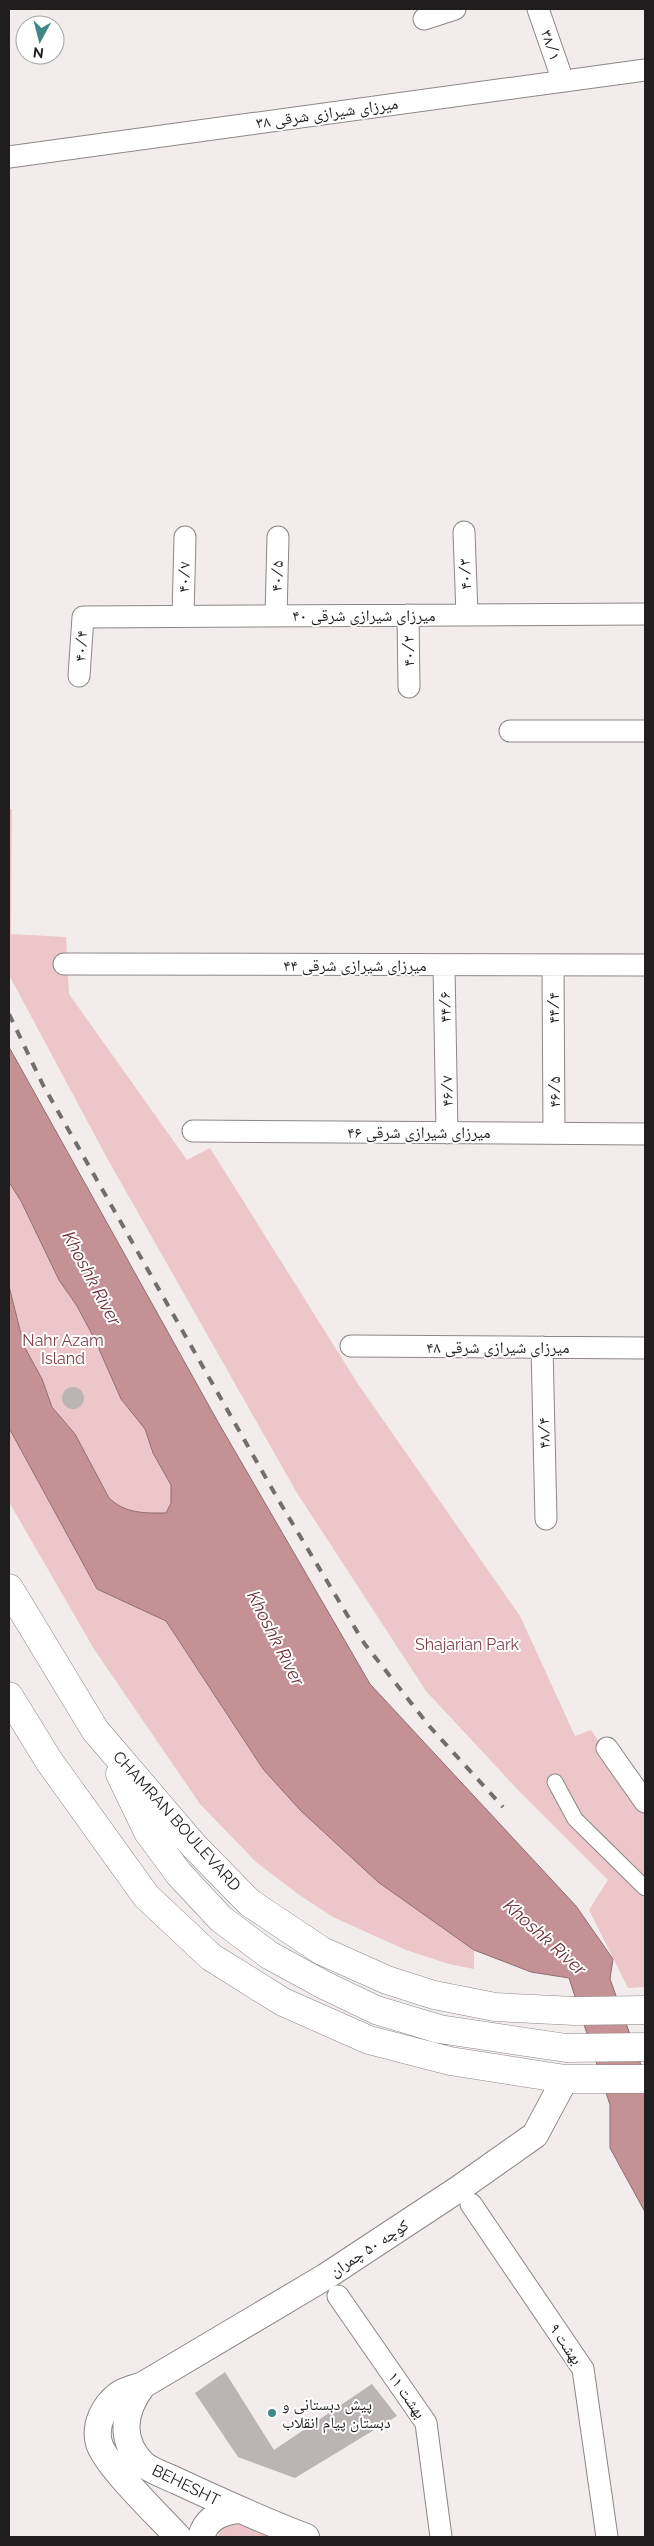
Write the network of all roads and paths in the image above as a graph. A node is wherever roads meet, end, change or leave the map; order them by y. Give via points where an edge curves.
1 (455, 9) edge
2 (538, 9) edge
3 (424, 20) dead end
4 (645, 70) edge
5 (563, 81) junction
6 (9, 157) edge
7 (464, 532) dead end
8 (185, 537) dead end
9 (278, 537) dead end
10 (645, 614) edge
11 (408, 615) junction
12 (467, 615) junction
13 (183, 616) junction
14 (276, 616) junction
15 (83, 617) joint
16 (79, 676) dead end
17 (409, 687) dead end
18 (510, 731) dead end
19 (645, 731) edge
20 (64, 964) dead end
21 (645, 965) edge
22 (444, 966) junction
23 (553, 966) junction
24 (446, 1049) joint
25 (554, 1050) joint
26 (193, 1131) dead end
27 (447, 1133) junction
28 (554, 1133) junction
29 (645, 1134) edge
30 (351, 1346) dead end
31 (542, 1347) junction
32 (645, 1348) edge
33 (546, 1519) dead end
34 (9, 1588) edge
35 (9, 1696) edge
36 (105, 1740) junction
37 (607, 1748) dead end
38 (555, 1782) dead end
39 (645, 1802) edge
40 (645, 1888) edge
41 (640, 2010) edge
42 (645, 2047) edge
43 (566, 2079) junction
44 (645, 2079) edge
45 (471, 2204) dead end
46 (338, 2296) dead end
47 (143, 2385) junction
48 (238, 2510) junction
49 (178, 2537) edge
50 (201, 2537) edge
51 (306, 2537) edge
52 (441, 2537) edge
53 (607, 2537) edge

1 - 3 street
2 - 5 street, ۳۸/۱
4 - 5 street, ۳۸ میرزای شیرازی شرقی
5 - 6 street, ۳۸ میرزای شیرازی شرقی
7 - 12 street, ۴۰/۳
8 - 13 street, ۴۰/۷
9 - 14 street, ۴۰/۵
10 - 12 street, ۴۰ میرزای شیرازی شرقی
11 - 12 street, ۴۰ میرزای شیرازی شرقی
11 - 14 street, ۴۰ میرزای شیرازی شرقی
11 - 17 street, ۴۰/۲
13 - 14 street, ۴۰ میرزای شیرازی شرقی
13 - 15 street, ۴۰ میرزای شیرازی شرقی
15 - 16 street, ۴۰/۴
18 - 19 street
20 - 22 street, ۴۴ میرزای شیرازی شرقی
21 - 23 street, ۴۴ میرزای شیرازی شرقی
22 - 23 street, ۴۴ میرزای شیرازی شرقی
22 - 24 street, ۴۴/۶
23 - 25 street, ۴۴/۴
24 - 27 street, ۴۶/۷
25 - 28 street, ۴۶/۵
26 - 27 street, ۴۶ میرزای شیرازی شرقی
27 - 28 street, ۴۶ میرزای شیرازی شرقی
28 - 29 street, ۴۶ میرزای شیرازی شرقی
30 - 31 street, ۴۸ میرزای شیرازی شرقی
31 - 32 street, ۴۸ میرزای شیرازی شرقی
31 - 33 street, ۴۸/۴
34 - 36 main road, CHAMRAN BOULEVARD via 95,1730
35 - 43 main road via 49,1761 146,1896 211,1957 283,2002 369,2040 450,2061
36 - 41 main road, CHAMRAN BOULEVARD via 194,1846 250,1903 322,1951 387,1980 434,1995 495,2006 575,2011
36 - 42 main road via 148,1832 179,1874 221,1919 269,1955 376,2010 439,2029 566,2048
37 - 39 street
38 - 40 street via 575,1819
43 - 44 main road
43 - 47 street, کوچه ۵۰ چمران via 535,2135 325,2277
45 - 53 street, ۹ بهشت via 584,2369
46 - 52 street, ۱۱ بهشت via 426,2423
47 - 48 street, BEHESHT via 126,2413 133,2449 144,2465
47 - 49 street, BEHESHT via 119,2394 104,2409 97,2431 99,2443 107,2459
48 - 50 street via 225,2511 214,2517
48 - 51 street, BEHESHT

